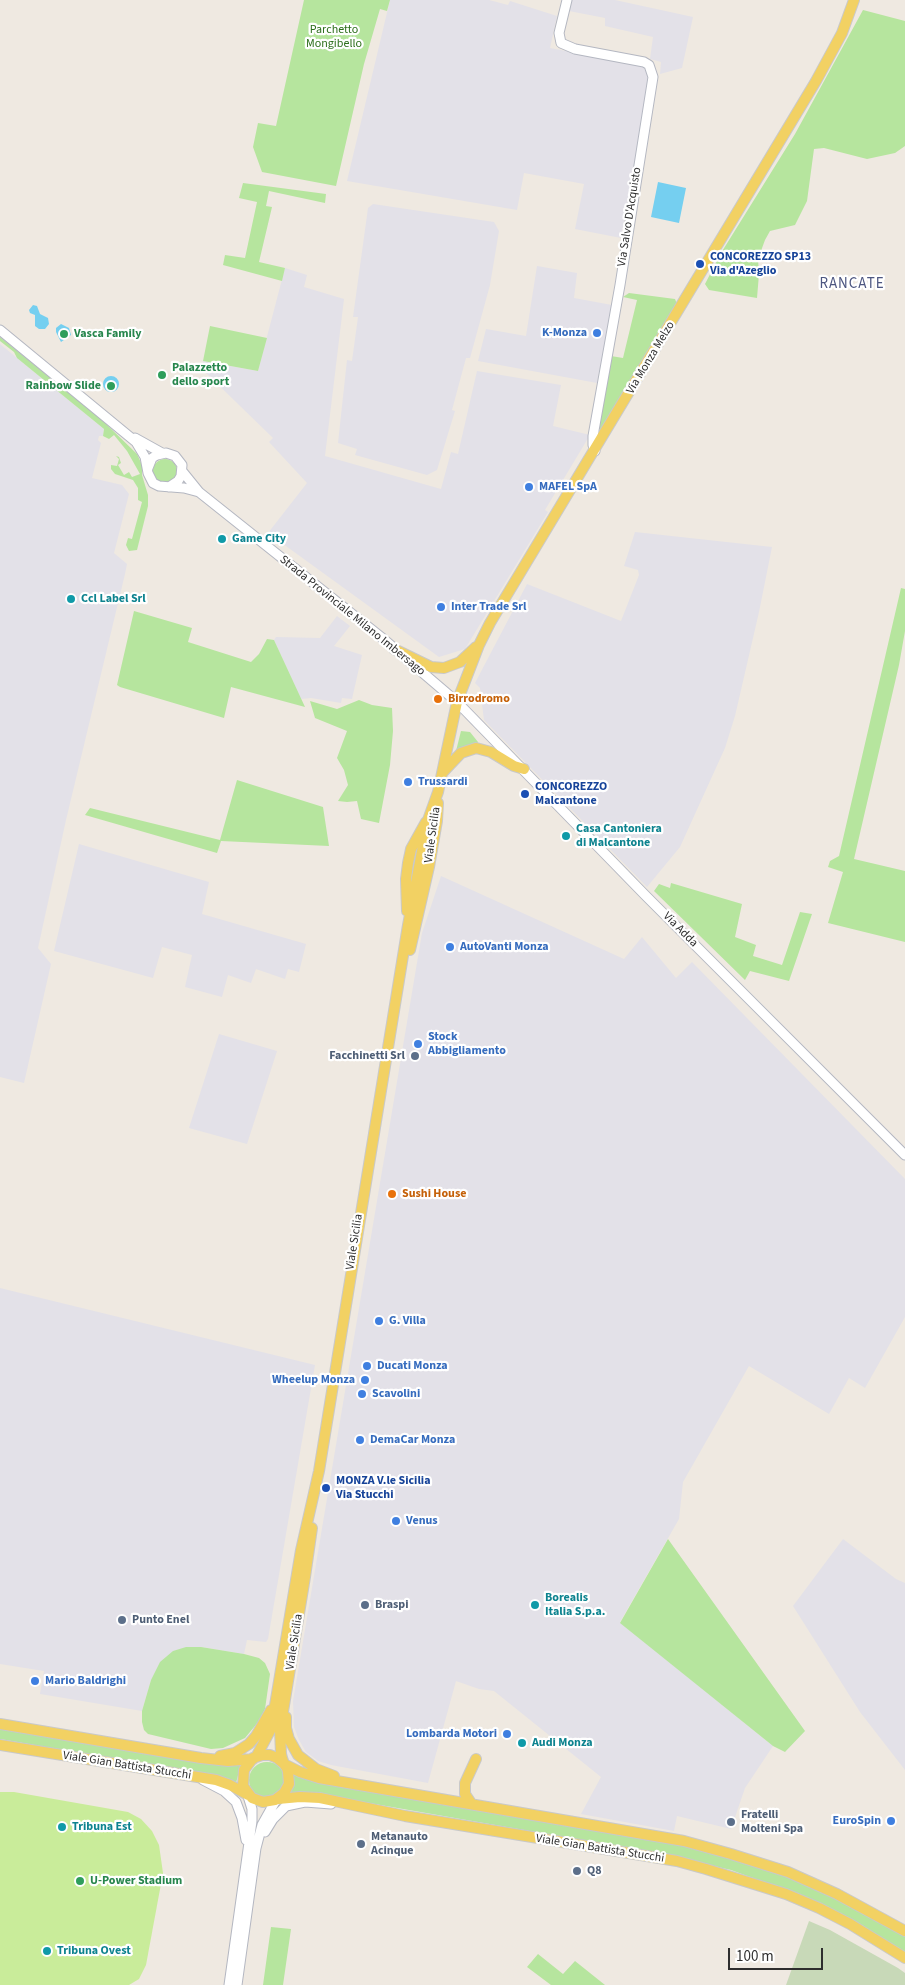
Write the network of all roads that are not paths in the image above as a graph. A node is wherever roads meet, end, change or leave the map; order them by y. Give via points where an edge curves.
1 (567, 0) edge
2 (856, 0) edge
3 (0, 330) edge
4 (113, 422) junction
5 (595, 450) junction
6 (162, 453) junction
7 (148, 468) junction
8 (182, 471) junction
9 (169, 487) junction
10 (200, 492) junction
11 (479, 645) junction
12 (394, 649) junction
13 (457, 702) junction
14 (524, 769) junction
15 (442, 774) junction
16 (438, 792) junction
17 (428, 820) junction
18 (421, 857) junction
19 (407, 866) junction
20 (428, 871) junction
21 (417, 879) junction
22 (408, 925) junction
23 (397, 995) junction
24 (905, 1155) edge
25 (315, 1490) junction
26 (289, 1678) junction
27 (277, 1695) junction
28 (0, 1724) edge
29 (0, 1744) edge
30 (201, 1758) junction
31 (254, 1758) junction
32 (476, 1759) dead end
33 (284, 1764) junction
34 (196, 1777) junction
35 (356, 1784) junction
36 (248, 1795) junction
37 (277, 1800) junction
38 (471, 1803) junction
39 (355, 1806) junction
40 (249, 1869) junction
41 (905, 1931) edge
42 (905, 1958) edge
43 (229, 1985) edge
44 (237, 1985) edge

1 - 5 main road, Via Salvo D'Acquisto via 559,33 561,44 644,62 653,77 593,436
2 - 5 main road, Via Monza Melzo via 816,81
3 - 4 main road
4 - 6 main road
4 - 7 main road via 139,446
5 - 11 main road, Via Monza Melzo
6 - 7 main road via 152,458
6 - 8 main road via 175,456 182,465
7 - 9 main road via 153,483
8 - 9 main road via 178,481
8 - 10 main road, Strada Provinciale Milano Imbersago
9 - 10 main road, Strada Provinciale Milano Imbersago
10 - 12 main road, Strada Provinciale Milano Imbersago
11 - 12 main road via 460,662 444,668 431,667
11 - 13 main road, Via Monza Melzo
12 - 13 main road, Strada Provinciale Milano Imbersago
13 - 14 main road, Via Adda
13 - 15 main road, Viale Sicilia
14 - 15 main road via 476,748 461,753
14 - 24 main road, Via Adda
15 - 16 main road, Viale Sicilia
16 - 17 main road, Viale Sicilia
16 - 20 main road, Viale Sicilia via 437,821
17 - 18 main road, Viale Sicilia
17 - 19 main road via 418,834
18 - 19 main road via 412,858
18 - 20 main road via 426,861
18 - 21 main road, Viale Sicilia
19 - 21 main road via 410,876
19 - 22 main road
20 - 21 main road
20 - 23 main road, Viale Sicilia via 417,926
21 - 22 main road, Viale Sicilia
22 - 23 main road, Viale Sicilia
23 - 25 main road, Viale Sicilia
25 - 26 main road, Viale Sicilia via 309,1555
25 - 27 main road, Viale Sicilia via 301,1550
26 - 33 main road, Viale Sicilia via 279,1734
26 - 35 main road via 285,1711 286,1728 293,1748 316,1769
27 - 30 main road via 249,1744 236,1753
27 - 31 main road, Viale Sicilia via 270,1729
28 - 30 main road, Viale Gian Battista Stucchi
29 - 34 main road, Viale Gian Battista Stucchi
30 - 31 main road, Viale Gian Battista Stucchi via 228,1761
31 - 33 main road, Viale Gian Battista Stucchi via 271,1756
31 - 36 main road via 242,1776
32 - 38 main road via 465,1783 465,1794
33 - 35 main road, Viale Gian Battista Stucchi via 306,1775
33 - 37 main road via 289,1782
34 - 36 main road, Viale Gian Battista Stucchi via 227,1784
34 - 40 main road via 217,1786 236,1802 245,1828
35 - 38 main road, Viale Gian Battista Stucchi
36 - 37 main road, Viale Gian Battista Stucchi via 263,1802
36 - 40 main road via 252,1816
37 - 39 main road, Viale Gian Battista Stucchi via 306,1797
37 - 40 main road via 262,1825
38 - 41 main road, Viale Gian Battista Stucchi via 684,1841 731,1854 788,1872
39 - 40 main road via 305,1802 286,1806 268,1825
39 - 42 main road, Viale Gian Battista Stucchi via 677,1862 731,1876 819,1908
40 - 43 main road
40 - 44 main road

